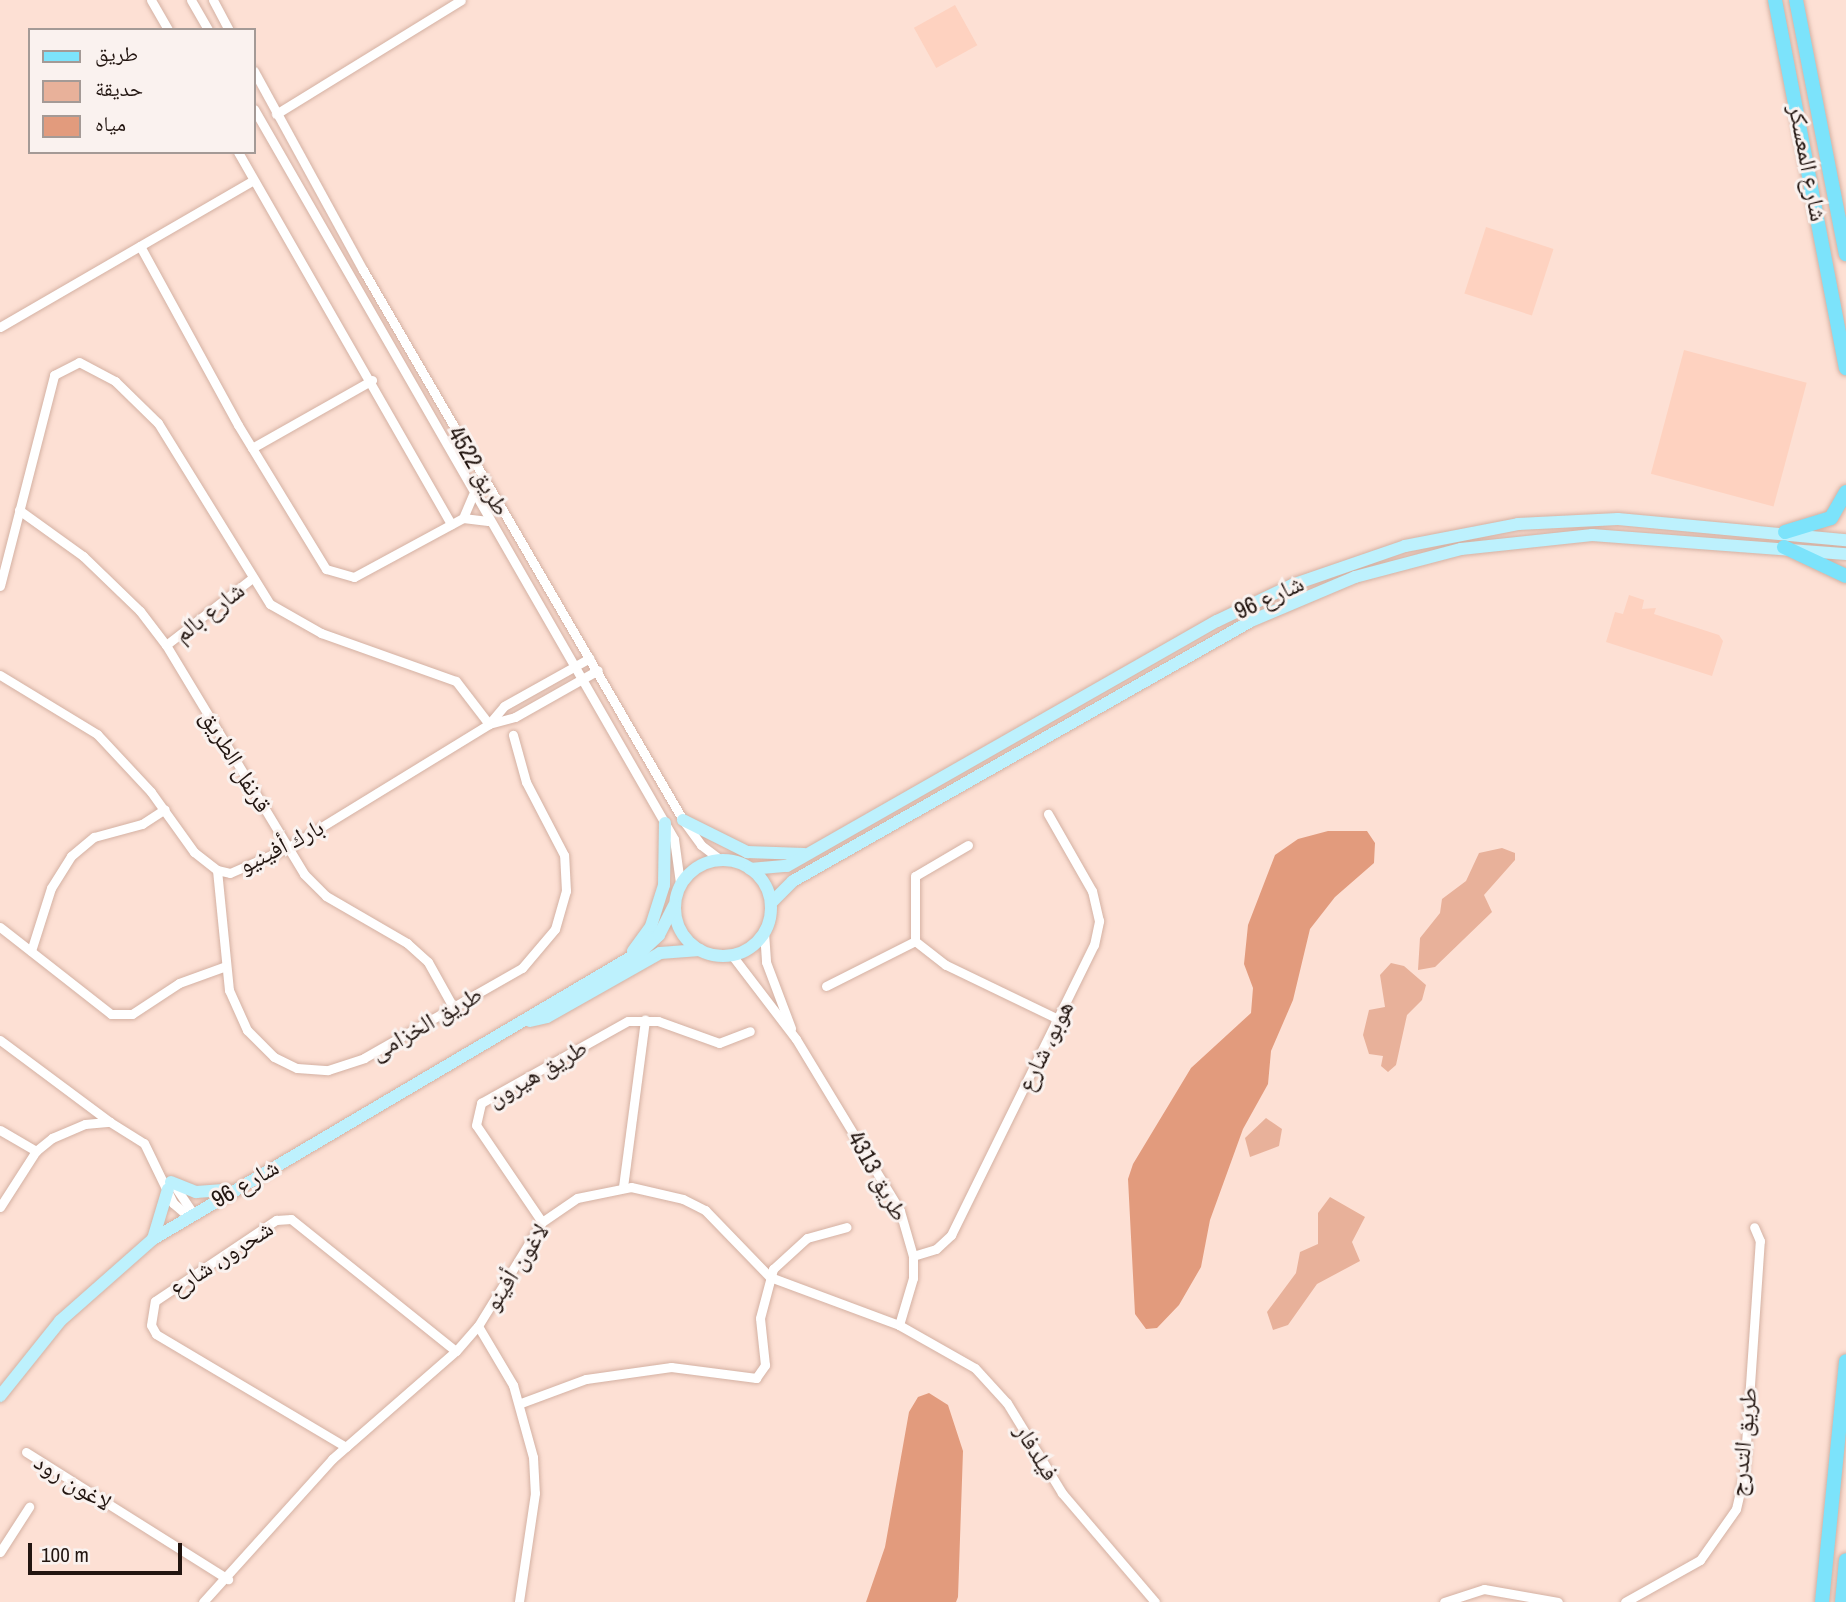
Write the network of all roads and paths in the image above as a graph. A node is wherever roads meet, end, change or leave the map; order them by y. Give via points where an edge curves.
1 (151, 0) edge
2 (191, 0) edge
3 (213, 0) edge
4 (461, 0) edge
5 (1775, 0) edge
6 (1796, 0) edge
7 (167, 28) edge
8 (207, 28) edge
9 (228, 28) edge
10 (256, 75) edge
11 (256, 114) edge
12 (275, 114) junction
13 (239, 154) edge
14 (254, 180) junction
15 (141, 246) junction
16 (1846, 254) edge
17 (0, 327) edge
18 (1846, 368) edge
19 (372, 380) junction
20 (252, 448) junction
21 (1846, 492) edge
22 (473, 495) junction
23 (19, 510) junction
24 (463, 518) junction
25 (488, 521) junction
26 (450, 524) junction
27 (1785, 540) junction
28 (1846, 540) edge
29 (1846, 554) edge
30 (1846, 576) edge
31 (251, 579) junction
32 (0, 586) edge
33 (166, 645) junction
34 (590, 658) junction
35 (575, 668) junction
36 (598, 670) junction
37 (0, 675) edge
38 (582, 681) junction
39 (508, 703) junction
40 (516, 717) junction
41 (489, 724) junction
42 (513, 735) dead end
43 (165, 809) junction
44 (1048, 814) dead end
45 (683, 820) junction
46 (665, 823) junction
47 (968, 845) dead end
48 (287, 848) junction
49 (811, 853) junction
50 (720, 860) junction
51 (750, 869) junction
52 (217, 870) junction
53 (680, 883) junction
54 (772, 902) junction
55 (674, 906) junction
56 (0, 927) edge
57 (764, 932) junction
58 (915, 942) junction
59 (700, 950) junction
60 (31, 951) junction
61 (731, 954) junction
62 (624, 962) junction
63 (226, 966) junction
64 (826, 986) dead end
65 (453, 1007) junction
66 (645, 1019) junction
67 (1058, 1019) junction
68 (530, 1021) junction
69 (750, 1031) dead end
70 (796, 1039) junction
71 (0, 1040) edge
72 (110, 1122) junction
73 (0, 1130) edge
74 (36, 1151) junction
75 (167, 1182) junction
76 (623, 1187) junction
77 (230, 1190) junction
78 (0, 1207) edge
79 (191, 1215) junction
80 (542, 1222) junction
81 (846, 1227) dead end
82 (1754, 1227) dead end
83 (153, 1239) junction
84 (913, 1256) junction
85 (770, 1277) junction
86 (899, 1325) junction
87 (478, 1326) junction
88 (456, 1351) junction
89 (1846, 1361) edge
90 (0, 1396) edge
91 (521, 1403) junction
92 (346, 1447) junction
93 (26, 1452) dead end
94 (29, 1507) dead end
95 (0, 1552) edge
96 (1846, 1560) edge
97 (228, 1579) junction
98 (203, 1602) edge
99 (519, 1602) edge
100 (1155, 1602) edge
101 (1444, 1602) edge
102 (1558, 1602) edge
103 (1625, 1602) edge
104 (1822, 1602) edge
105 (1842, 1602) edge

1 - 7 street
2 - 8 street
3 - 9 street
4 - 12 street
5 - 18 main road, شارع المعسكر
6 - 16 main road, شارع المعسكر
10 - 12 street, طريق 4522
11 - 22 street, طريق 4522
12 - 34 street, طريق 4522
13 - 14 street
14 - 15 street
14 - 19 street
15 - 17 street
15 - 20 street
19 - 20 street
19 - 26 street
20 - 26 street via 312,552 336,575 354,577
21 - 27 main road via 1831,518
22 - 24 street
22 - 25 street, طريق 4522
23 - 31 street via 54,375 79,362 134,396 186,460
23 - 32 street
23 - 33 street, قرنفل الطريق via 113,582
24 - 25 street
24 - 26 street
25 - 35 street, طريق 4522
27 - 28 street, شارع 96
27 - 29 street, شارع 96
27 - 30 main road
27 - 49 street, شارع 96 via 1618,519 1518,524 1462,532 1346,564 1217,621
27 - 54 street, شارع 96 via 1566,537 1461,549 1355,577 1251,621 814,869
31 - 33 street, شارع بالم
31 - 41 street via 270,604 293,621 456,681 475,698
33 - 48 street, قرنفل الطريق
34 - 35 street, بارك أفينيو
34 - 36 street, طريق 4522
35 - 38 street, طريق 4522
35 - 39 street, بارك أفينيو
36 - 38 street, بارك أفينيو
36 - 45 street, طريق 4522
37 - 43 street, بارك أفينيو via 97,734
38 - 40 street, بارك أفينيو
38 - 46 street, طريق 4522
39 - 40 street
39 - 41 street, بارك أفينيو
40 - 41 street, بارك أفينيو
41 - 48 street, بارك أفينيو
42 - 65 street, طريق الخزامى via 526,782 561,843 564,904 548,940 532,960
43 - 52 street, بارك أفينيو via 194,852
43 - 60 street via 142,824 94,837 71,856 51,888
44 - 67 street, هوبو، شارع via 1092,891 1099,921 1094,945
45 - 49 street via 747,852
45 - 50 street, طريق 4522
46 - 53 street, طريق 4522 via 681,860
46 - 62 street via 667,869 657,908
47 - 58 street via 915,876
48 - 52 street, بارك أفينيو via 243,869
48 - 65 street, قرنفل الطريق via 326,896 389,930 428,962
49 - 51 street, شارع 96 via 787,866
50 - 51 street
50 - 53 street via 691,872
51 - 54 street
52 - 63 street, طريق الخزامى
53 - 55 street
54 - 57 street
55 - 59 street via 679,928
55 - 62 street, شارع 96 via 659,935
56 - 60 street
57 - 61 street via 747,950
57 - 70 street, طريق 4313 via 766,962
58 - 64 street
58 - 67 street via 946,965
59 - 61 street
59 - 68 street, شارع 96 via 660,953 547,1017
60 - 63 street via 100,1008 122,1016 179,982
61 - 70 street, طريق 4313
62 - 68 street, شارع 96
63 - 65 street, طريق الخزامى via 231,1000 247,1030 274,1057 306,1070 350,1065
66 - 69 street via 677,1026 706,1041 733,1040
66 - 76 street
66 - 80 street, طريق هيرون via 628,1021 476,1109 476,1125
67 - 84 street, هوبو، شارع via 950,1235 936,1250
68 - 77 street, شارع 96
70 - 84 street, طريق 4313 via 892,1194
71 - 72 street
72 - 74 street via 66,1129
72 - 75 street via 135,1134
73 - 74 street
74 - 78 street
75 - 77 street via 196,1192
75 - 79 street via 173,1203
75 - 83 street
76 - 80 street, لاغون أفينو via 577,1198
76 - 85 street, لاغون أفينو via 652,1189 694,1204
77 - 79 street, شارع 96
79 - 83 street, شارع 96
80 - 87 street, لاغون أفينو
81 - 85 street via 807,1238
82 - 103 street, طريق التدرج via 1760,1241 1744,1473 1736,1509 1700,1560
83 - 90 street, شارع 96 via 60,1321
84 - 86 street, طريق 4313 via 911,1291
85 - 86 street, لاغون أفينو
85 - 91 street via 760,1318 765,1365 756,1378 671,1367 586,1379
86 - 100 street, فيلدفار via 962,1358 986,1378 1007,1403 1062,1493
87 - 88 street, لاغون أفينو
87 - 91 street via 496,1350
88 - 92 street, لاغون أفينو
88 - 92 street, شحرور، شارع via 291,1219 276,1220 156,1301 151,1325 156,1335
89 - 104 main road
91 - 99 street via 535,1493
92 - 97 street, لاغون أفينو
93 - 97 street, لاغون رود
94 - 95 street
96 - 105 main road
97 - 98 street, لاغون أفينو
101 - 102 street via 1466,1592 1493,1590

